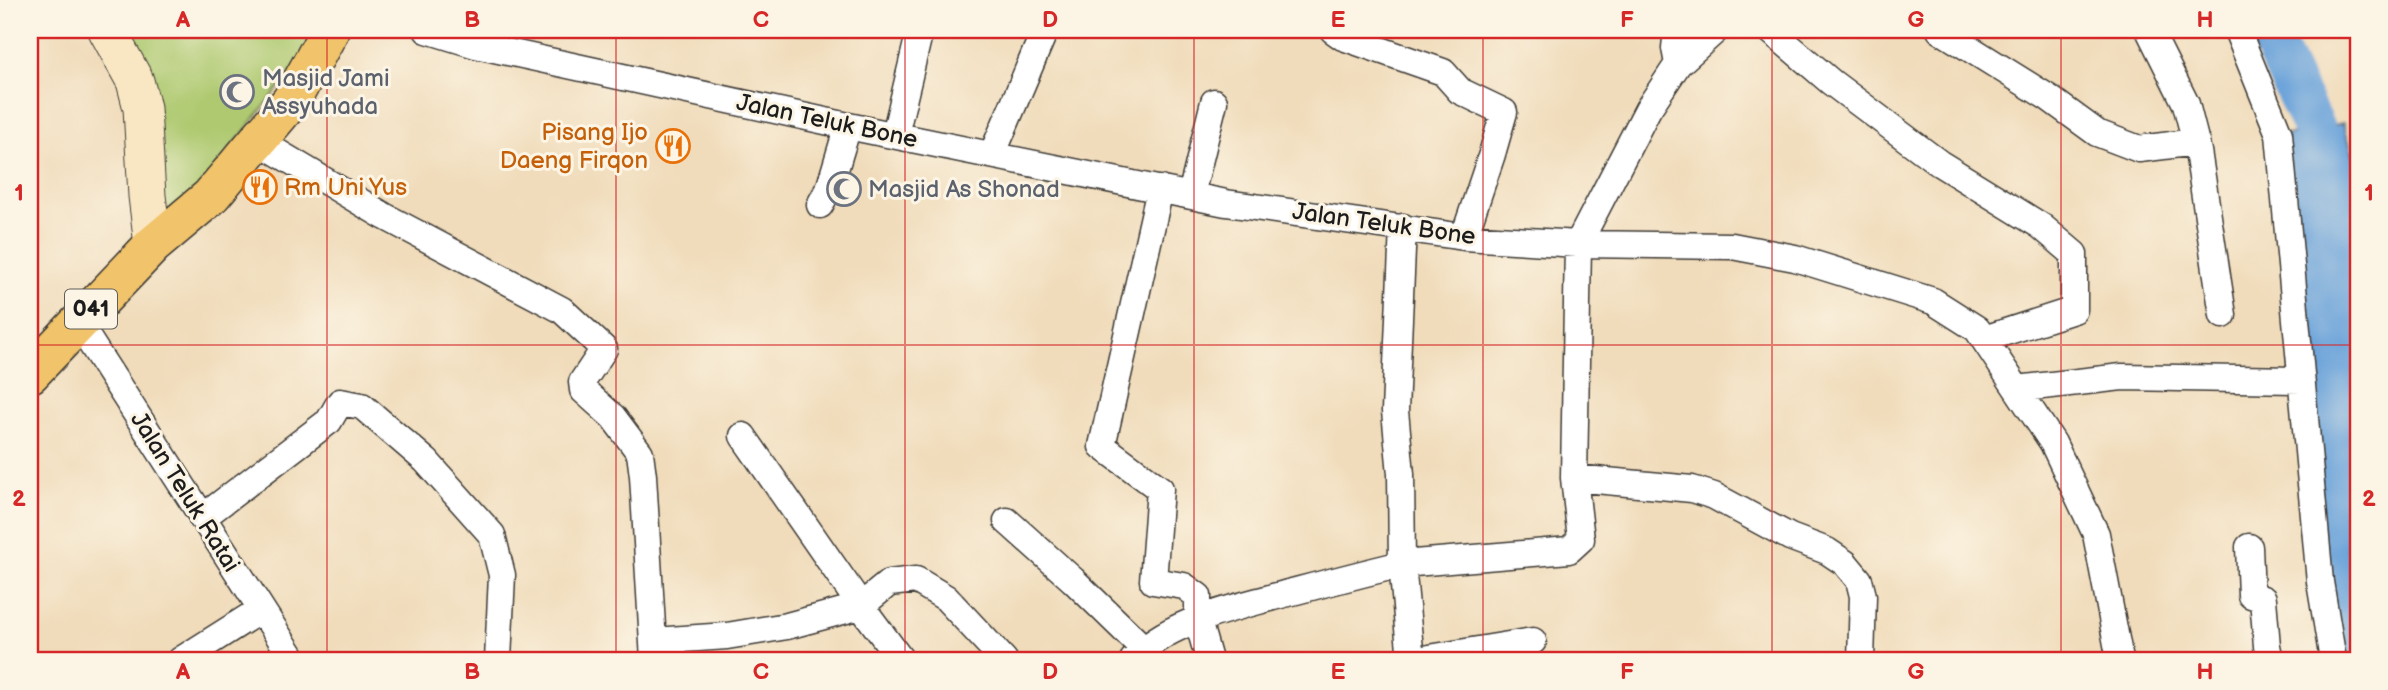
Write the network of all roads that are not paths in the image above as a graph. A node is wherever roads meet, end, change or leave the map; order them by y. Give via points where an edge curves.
1 (107, 30) edge
2 (330, 30) edge
3 (427, 30) edge
4 (501, 30) edge
5 (920, 30) edge
6 (1045, 30) edge
7 (1333, 30) edge
8 (1676, 30) edge
9 (1716, 30) edge
10 (1770, 30) edge
11 (1940, 30) edge
12 (2149, 30) edge
13 (2237, 30) edge
14 (476, 46) junction
15 (1678, 64) junction
16 (1214, 102) dead end
17 (848, 126) junction
18 (895, 135) junction
19 (258, 141) junction
20 (2196, 142) junction
21 (992, 155) junction
22 (1160, 189) junction
23 (1191, 195) junction
24 (820, 205) dead end
25 (1404, 227) junction
26 (1464, 237) junction
27 (1578, 244) junction
28 (153, 245) junction
29 (2223, 315) dead end
30 (78, 323) junction
31 (1984, 339) junction
32 (30, 374) edge
33 (2301, 380) junction
34 (2017, 389) junction
35 (743, 436) dead end
36 (1574, 478) junction
37 (202, 518) junction
38 (1007, 521) dead end
39 (2249, 547) dead end
40 (1402, 564) junction
41 (860, 606) junction
42 (260, 610) junction
43 (1198, 621) junction
44 (1533, 641) dead end
45 (654, 651) edge
46 (1138, 654) edge
47 (181, 660) edge
48 (294, 660) edge
49 (498, 660) edge
50 (901, 660) edge
51 (1004, 660) edge
52 (1209, 660) edge
53 (1411, 660) edge
54 (1417, 660) edge
55 (1861, 660) edge
56 (2120, 660) edge
57 (2270, 660) edge
58 (2333, 660) edge

1 - 28 street via 135,81 142,108
2 - 19 main road, 041 via 291,101
3 - 14 street, Jalan Teluk Bone
4 - 14 street
5 - 18 street
6 - 21 street
7 - 26 street via 1443,72 1460,91 1504,112
8 - 15 street
9 - 15 street
10 - 31 street via 1939,163 2041,226 2074,254 2074,310
11 - 20 street via 2097,133 2139,149
12 - 20 street via 2186,104
13 - 33 street via 2279,134
14 - 17 street, Jalan Teluk Bone
15 - 27 street via 1648,109
16 - 23 street
17 - 18 street, Jalan Teluk Bone
17 - 24 street
18 - 21 street, Jalan Teluk Bone
19 - 28 main road, 041 via 210,197
19 - 45 street via 384,216 562,310 604,349 582,386 640,453
20 - 29 street
21 - 22 street, Jalan Teluk Bone
22 - 23 street, Jalan Teluk Bone
22 - 43 street via 1102,446 1160,489 1153,581 1184,586 1198,596
23 - 25 street, Jalan Teluk Bone
25 - 26 street, Jalan Teluk Bone
25 - 40 street via 1395,411
26 - 27 street, Jalan Teluk Bone
27 - 31 street, Jalan Teluk Bone via 1732,246 1795,258 1933,300 1977,329
27 - 36 street
28 - 30 main road, 041
30 - 32 main road, 041
30 - 37 street, Jalan Teluk Ratai
31 - 34 street, Jalan Teluk Bone
33 - 34 street via 2122,377
33 - 58 street via 2320,582
34 - 56 street, Jalan Teluk Bone via 2053,443 2096,534
35 - 41 street
36 - 40 street via 1581,539 1569,550
36 - 55 street via 1692,489 1827,551 1859,580 1863,596
37 - 42 street, Jalan Teluk Ratai
37 - 49 street via 329,421 340,402 362,406 426,461 492,535 502,575
38 - 46 street via 1073,580
39 - 57 street via 2250,595 2263,599
40 - 43 street
40 - 53 street
41 - 45 street via 787,626
41 - 50 street
41 - 51 street via 889,583 916,580 946,598
42 - 47 street
42 - 48 street, Jalan Teluk Ratai
43 - 46 street via 1170,632
43 - 52 street
44 - 54 street

